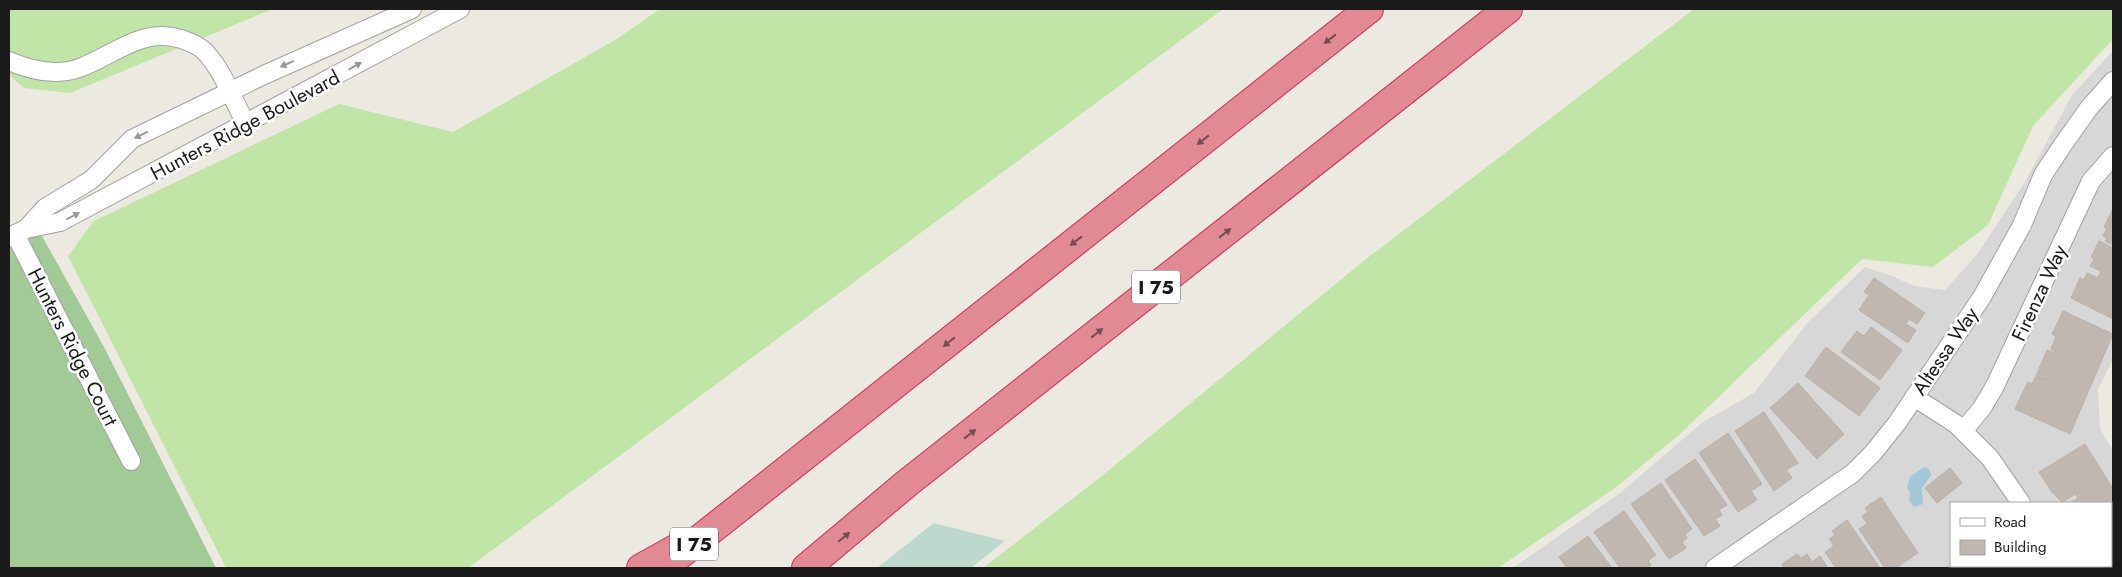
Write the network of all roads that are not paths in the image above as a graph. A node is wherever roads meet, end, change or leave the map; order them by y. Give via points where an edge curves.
1 (412, 9) edge
2 (460, 9) edge
3 (1369, 9) edge
4 (1508, 9) edge
5 (9, 61) edge
6 (2113, 81) edge
7 (228, 92) junction
8 (246, 124) junction
9 (2113, 156) edge
10 (17, 233) edge
11 (1914, 397) junction
12 (1963, 431) junction
13 (132, 461) dead end
14 (2020, 502) edge
15 (726, 519) junction
16 (641, 568) edge
17 (663, 568) edge
18 (806, 568) edge
19 (1715, 568) edge

1 -> 7 street, Hunters Ridge Boulevard
8 -> 2 street, Hunters Ridge Boulevard
3 -> 15 highway, I 75
18 -> 4 highway, I 75 via 906,484
5 - 7 street via 33,71 82,68 128,43 149,37 171,36 206,52
6 - 11 street, Altessa Way via 2089,108 2047,168 2022,225 1982,297
7 - 8 street
7 -> 10 street, Hunters Ridge Boulevard via 132,139 91,180 45,208
10 -> 8 street, Hunters Ridge Boulevard via 60,222
9 - 12 street, Firenza Way via 2091,181 1994,388
10 - 13 street, Hunters Ridge Court
11 - 12 street
11 - 19 street, Altessa Way via 1873,453 1853,473
12 - 14 street via 1990,458
15 - 16 highway
15 - 17 highway, I 75

